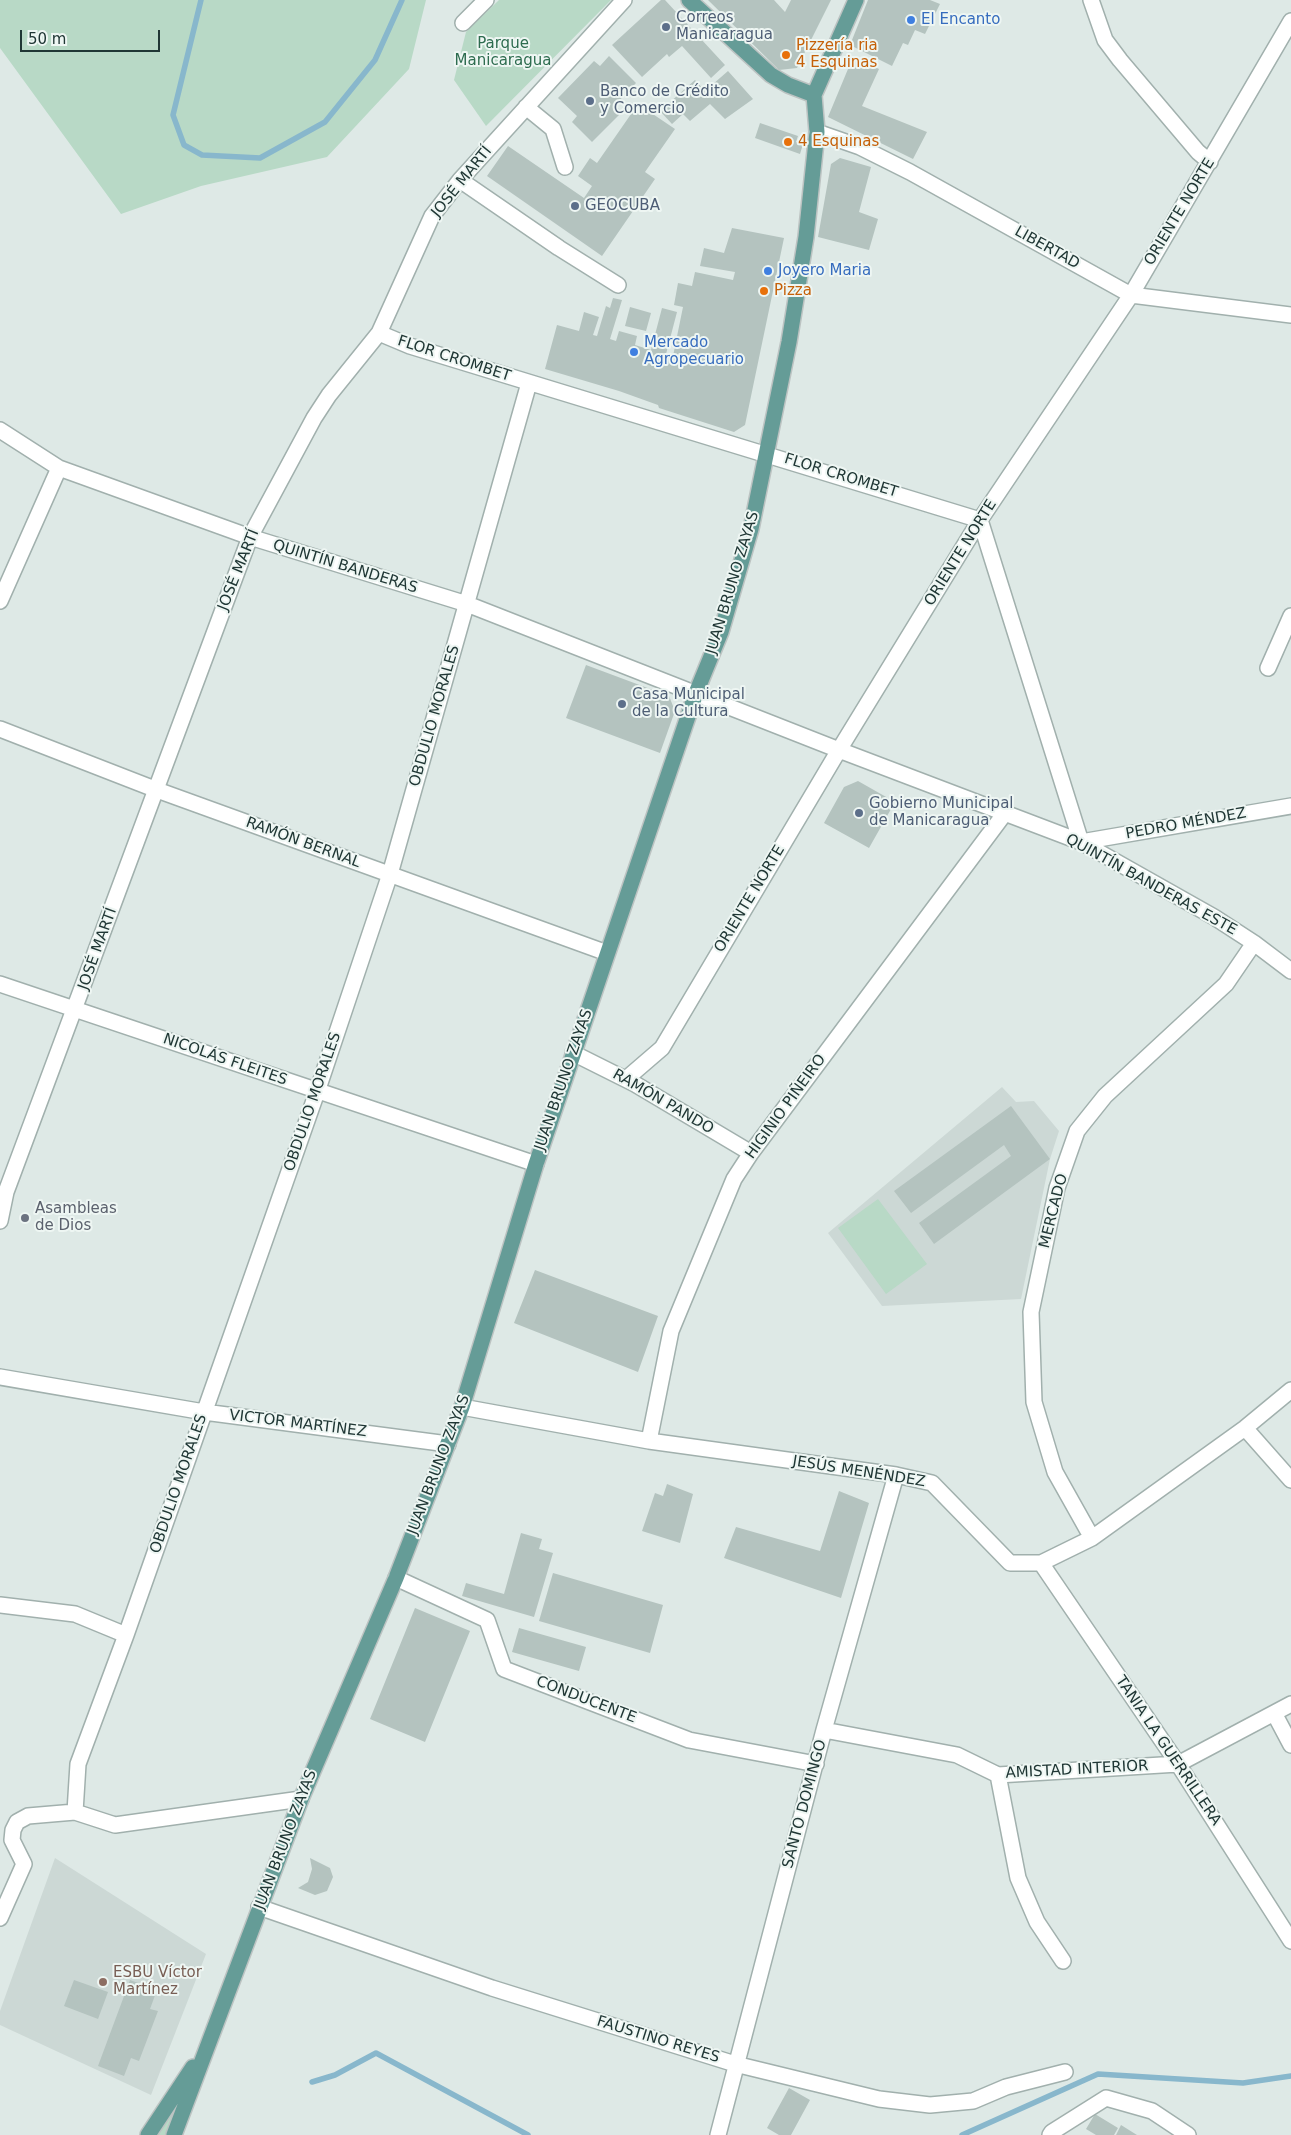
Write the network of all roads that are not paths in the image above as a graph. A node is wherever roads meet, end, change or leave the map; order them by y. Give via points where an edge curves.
1 (486, 0) edge
2 (624, 0) edge
3 (689, 0) edge
4 (856, 0) edge
5 (1090, 0) edge
6 (1291, 21) edge
7 (463, 23) dead end
8 (814, 96) junction
9 (526, 107) junction
10 (817, 132) junction
11 (1210, 162) junction
12 (565, 167) dead end
13 (460, 180) junction
14 (618, 286) dead end
15 (1131, 294) junction
16 (1291, 315) edge
17 (379, 333) junction
18 (529, 383) junction
19 (0, 430) edge
20 (767, 453) junction
21 (59, 468) junction
22 (980, 520) junction
23 (250, 537) junction
24 (0, 601) edge
25 (468, 604) junction
26 (1291, 616) edge
27 (1268, 668) dead end
28 (696, 693) junction
29 (0, 729) edge
30 (839, 750) junction
31 (157, 790) junction
32 (1291, 806) edge
33 (1005, 813) junction
34 (1081, 842) junction
35 (390, 874) junction
36 (1254, 943) junction
37 (607, 953) junction
38 (1291, 971) edge
39 (0, 984) edge
40 (76, 1009) junction
41 (573, 1053) junction
42 (626, 1079) junction
43 (317, 1092) junction
44 (751, 1153) junction
45 (536, 1164) junction
46 (0, 1221) edge
47 (0, 1377) edge
48 (1291, 1390) edge
49 (462, 1407) junction
50 (204, 1412) junction
51 (1245, 1428) junction
52 (649, 1441) junction
53 (448, 1444) junction
54 (896, 1475) junction
55 (1291, 1480) edge
56 (1092, 1538) junction
57 (1041, 1563) junction
58 (396, 1578) junction
59 (0, 1605) edge
60 (126, 1635) junction
61 (1291, 1704) edge
62 (1274, 1713) junction
63 (824, 1730) junction
64 (1291, 1745) edge
65 (816, 1764) junction
66 (1178, 1764) junction
67 (998, 1775) junction
68 (301, 1799) junction
69 (74, 1812) junction
70 (259, 1907) junction
71 (0, 1918) edge
72 (1291, 1941) edge
73 (1063, 1961) dead end
74 (209, 2043) junction
75 (735, 2064) junction
76 (1065, 2072) dead end
77 (148, 2135) edge
78 (174, 2135) edge
79 (718, 2135) edge
80 (1050, 2135) edge
81 (1188, 2135) edge

1 - 7 street
2 - 9 street, JOSÉ MARTÍ
3 - 8 main road via 772,75
4 - 8 main road, JUAN BRUNO ZAYAS
5 - 11 street via 1110,46 1192,145
6 - 11 street, ORIENTE NORTE
8 - 10 main road, JUAN BRUNO ZAYAS
9 - 12 street via 553,129
9 - 13 street, JOSÉ MARTÍ
10 - 15 street, LIBERTAD via 860,147 910,172
10 - 20 main road, JUAN BRUNO ZAYAS via 803,256
11 - 15 street, ORIENTE NORTE
13 - 14 street
13 - 17 street, JOSÉ MARTÍ via 432,216
15 - 16 street, LIBERTAD
15 - 22 street, ORIENTE NORTE
17 - 18 street, FLOR CROMBET via 410,346
17 - 23 street, JOSÉ MARTÍ via 314,418
18 - 20 street, FLOR CROMBET
18 - 25 street, OBDULIO MORALES
19 - 21 street, QUINTÍN BANDERAS
20 - 22 street, FLOR CROMBET
20 - 28 main road, JUAN BRUNO ZAYAS via 751,530 724,622
21 - 23 street, QUINTÍN BANDERAS
21 - 24 street
22 - 30 street, ORIENTE NORTE
22 - 34 street
23 - 25 street, QUINTÍN BANDERAS
23 - 31 street, JOSÉ MARTÍ
25 - 28 street, QUINTÍN BANDERAS
25 - 35 street, OBDULIO MORALES
26 - 27 street
28 - 30 street, QUINTÍN BANDERAS ESTE
28 - 37 main road, JUAN BRUNO ZAYAS
29 - 31 street, RAMÓN BERNAL
30 - 33 street, QUINTÍN BANDERAS ESTE
30 - 42 street, ORIENTE NORTE via 662,1048
31 - 35 street, RAMÓN BERNAL
31 - 40 street, JOSÉ MARTÍ
32 - 34 street, PEDRO MÉNDEZ
33 - 34 street, QUINTÍN BANDERAS ESTE
33 - 44 street, HIGINIO PIÑEIRO
34 - 36 street, QUINTÍN BANDERAS ESTE
35 - 37 street, RAMÓN BERNAL
35 - 43 street, OBDULIO MORALES
36 - 38 street, QUINTÍN BANDERAS ESTE
36 - 56 street, MERCADO via 1226,984 1105,1096 1076,1132 1057,1188 1031,1312 1034,1402 1055,1472
37 - 41 main road, JUAN BRUNO ZAYAS
39 - 40 street, NICOLÁS FLEITES
40 - 43 street, NICOLÁS FLEITES
40 - 46 street, JOSÉ MARTÍ via 6,1192
41 - 42 street, RAMÓN PANDO
41 - 45 main road, JUAN BRUNO ZAYAS
42 - 44 street, RAMÓN PANDO
43 - 45 street, NICOLÁS FLEITES
43 - 50 street, OBDULIO MORALES
44 - 52 street, HIGINIO PIÑEIRO via 734,1179 671,1331
45 - 49 main road, JUAN BRUNO ZAYAS
47 - 50 street, VICTOR MARTÍNEZ
48 - 51 street, JESÚS MENÉNDEZ
49 - 52 street, JESÚS MENÉNDEZ
49 - 53 main road, JUAN BRUNO ZAYAS
50 - 53 street, VICTOR MARTÍNEZ
50 - 60 street, OBDULIO MORALES
51 - 55 street
51 - 56 street, JESÚS MENÉNDEZ
52 - 54 street, JESÚS MENÉNDEZ
53 - 58 main road, JUAN BRUNO ZAYAS
54 - 57 street, JESÚS MENÉNDEZ via 932,1483 1010,1563
54 - 63 street, SANTO DOMINGO
56 - 57 street, JESÚS MENÉNDEZ
57 - 66 street, TANIA LA GUERRILLERA
58 - 65 street, CONDUCENTE via 487,1620 504,1669 689,1740
58 - 68 main road, JUAN BRUNO ZAYAS
59 - 60 street via 75,1614
60 - 69 street, OBDULIO MORALES via 78,1764
61 - 62 street, AMISTAD INTERIOR
62 - 64 street
62 - 66 street, AMISTAD INTERIOR
63 - 65 street, SANTO DOMINGO
63 - 67 street, AMISTAD INTERIOR via 957,1755
65 - 75 street, SANTO DOMINGO
66 - 67 street, AMISTAD INTERIOR
66 - 72 street, TANIA LA GUERRILLERA
67 - 73 street via 1018,1878 1037,1922
68 - 69 street via 116,1824
68 - 70 main road, JUAN BRUNO ZAYAS
69 - 71 street via 28,1816 18,1822 12,1840 23,1860 23,1869
70 - 74 main road, JUAN BRUNO ZAYAS
70 - 75 street, FAUSTINO REYES via 492,1988
74 - 77 main road
74 - 78 main road, JUAN BRUNO ZAYAS
75 - 76 street, FAUSTINO REYES via 879,2099 930,2106 973,2101 1006,2087
75 - 79 street, SANTO DOMINGO
80 - 81 street via 1106,2098 1152,2111

